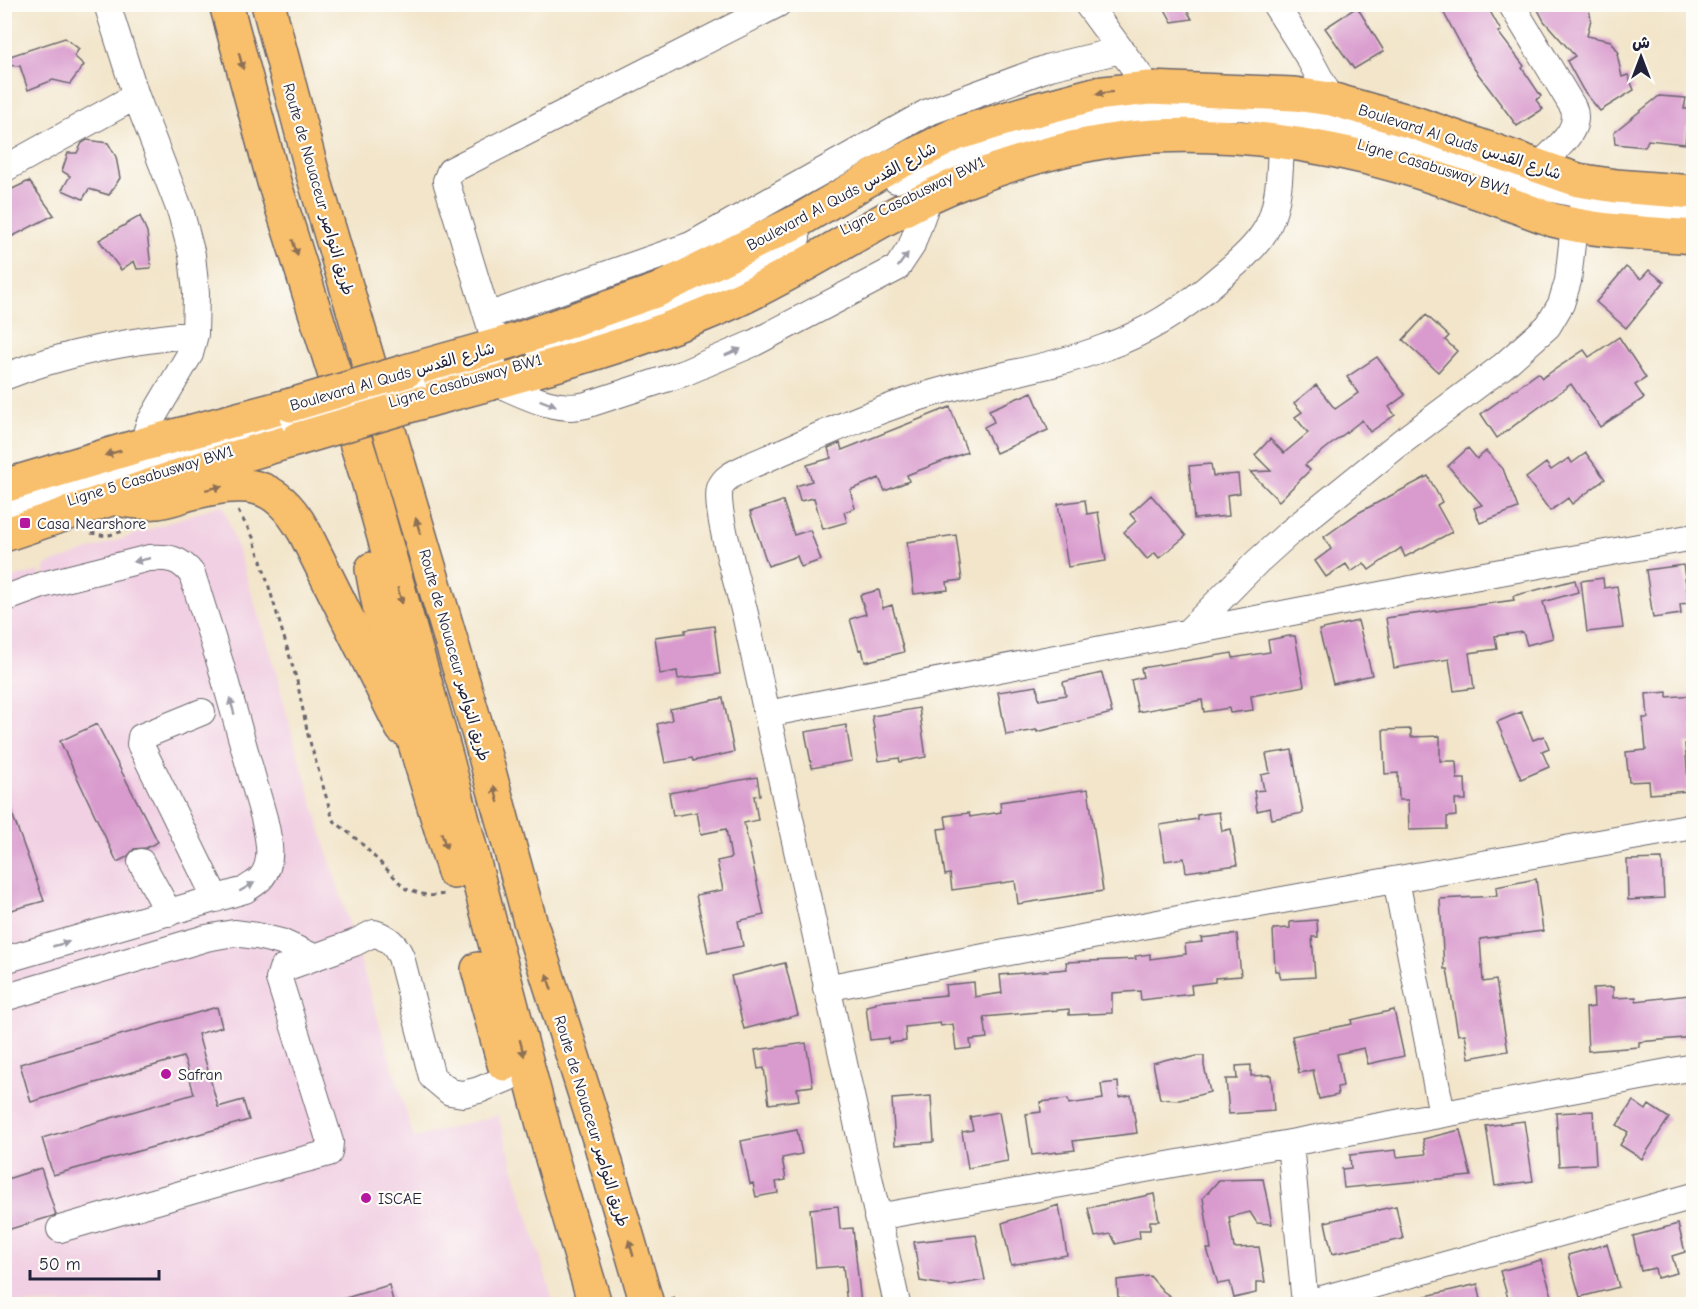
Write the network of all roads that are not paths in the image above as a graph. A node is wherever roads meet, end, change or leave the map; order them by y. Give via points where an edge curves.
1 (107, 4) edge
2 (226, 4) edge
3 (268, 4) edge
4 (778, 4) edge
5 (1087, 4) edge
6 (1275, 4) edge
7 (1511, 4) edge
8 (1121, 50) junction
9 (1149, 88) junction
10 (136, 96) junction
11 (1330, 99) junction
12 (1281, 141) junction
13 (1538, 167) junction
14 (4, 169) edge
15 (1694, 192) edge
16 (929, 197) junction
17 (1694, 208) edge
18 (1694, 220) edge
19 (1574, 225) junction
20 (1694, 237) edge
21 (491, 330) junction
22 (195, 334) junction
23 (4, 377) edge
24 (494, 382) junction
25 (413, 389) junction
26 (295, 424) junction
27 (148, 443) junction
28 (367, 477) junction
29 (4, 486) edge
30 (115, 499) junction
31 (4, 513) edge
32 (4, 520) edge
33 (4, 535) edge
34 (1694, 537) edge
35 (4, 599) edge
36 (1186, 634) junction
37 (202, 712) dead end
38 (767, 714) junction
39 (419, 758) junction
40 (1694, 826) edge
41 (138, 863) dead end
42 (1396, 880) junction
43 (216, 899) junction
44 (166, 914) junction
45 (314, 957) junction
46 (4, 960) edge
47 (826, 988) junction
48 (4, 998) edge
49 (1694, 1067) edge
50 (508, 1078) junction
51 (1442, 1114) junction
52 (1290, 1143) junction
53 (1694, 1196) edge
54 (877, 1217) junction
55 (60, 1228) dead end
56 (662, 1301) edge
57 (1305, 1304) edge
58 (574, 1305) edge
59 (595, 1305) edge
60 (897, 1305) edge

1 - 10 street
2 -> 28 main road via 274,182
56 -> 3 main road, Route de Nouaceur طريق النواصر via 600,1143 530,921 478,730 312,171
4 - 21 street via 450,171 446,181
5 - 8 street
6 - 11 street
7 - 13 street via 1576,118 1573,131
8 - 9 street
8 - 21 street via 1050,67 926,113 691,245
9 - 11 main road, Boulevard Al Quds شارع القدس
9 -> 21 main road, Boulevard Al Quds شارع القدس via 1095,94 956,134 886,169 800,220 658,290
10 - 14 street
10 - 22 street via 167,173 192,255
11 - 13 main road, Boulevard Al Quds شارع القدس via 1415,123
12 - 16 main road, Boulevard Al Quds شارع القدس via 1155,136 1082,146 1024,161
12 - 19 main road, Boulevard Al Quds شارع القدس via 1403,168
12 - 38 street via 1274,208 1267,227 1231,269 1161,322 1107,347 913,399 749,466 725,480 720,486 722,521
13 - 15 main road, Boulevard Al Quds شارع القدس via 1578,180
16 - 24 main road, Boulevard Al Quds شارع القدس via 735,301 658,332
24 -> 16 street via 570,409 684,373 754,343 897,268 911,247
17 - 25 street, Ligne Casabusway BW1 via 1612,201 1534,185 1403,140 1310,117 1241,107 1174,108 1078,118 987,142 901,178 770,253 654,312
18 - 25 street, Ligne Casabusway BW1 via 1604,213 1545,202 1378,146 1260,124 1166,123 1090,133 975,161 661,326
19 - 20 main road, Boulevard Al Quds شارع القدس
19 - 36 street via 1568,281 1548,326 1503,366 1289,533
21 - 25 main road, Boulevard Al Quds شارع القدس
22 - 23 street via 84,351
22 - 27 street via 190,354 150,422
24 - 25 main road, Boulevard Al Quds شارع القدس
25 - 26 main road, Boulevard Al Quds شارع القدس, bridge
26 - 27 main road, Boulevard Al Quds شارع القدس
26 - 30 main road, Boulevard Al Quds شارع القدس via 220,462
26 - 31 street, Ligne 5 Casabusway BW1
26 - 32 street, Ligne 5 Casabusway BW1
27 -> 29 main road, Boulevard Al Quds شارع القدس
28 - 39 main road via 367,523 376,589
28 -> 59 main road
30 - 33 main road, Boulevard Al Quds شارع القدس
30 -> 39 main road via 160,502 235,484 265,490 281,499 305,533
34 - 36 street
43 -> 35 street via 245,890 261,878 268,864 269,843 192,574 176,560 149,558 42,585
36 - 38 street
37 - 43 street via 141,736 140,744
38 - 47 street
39 -> 50 main road
40 - 42 street
41 - 44 street
42 - 47 street
42 - 51 street
43 - 44 street
46 -> 44 street
45 - 48 street via 281,942 234,933
45 - 50 street via 374,933 383,935 401,957 432,1077 450,1092 463,1094
45 - 55 street via 282,969 279,979 330,1143 329,1153
47 - 54 street
49 - 51 street
50 - 58 main road
51 - 52 street
52 - 54 street
52 - 57 street
53 - 57 street
54 - 60 street

